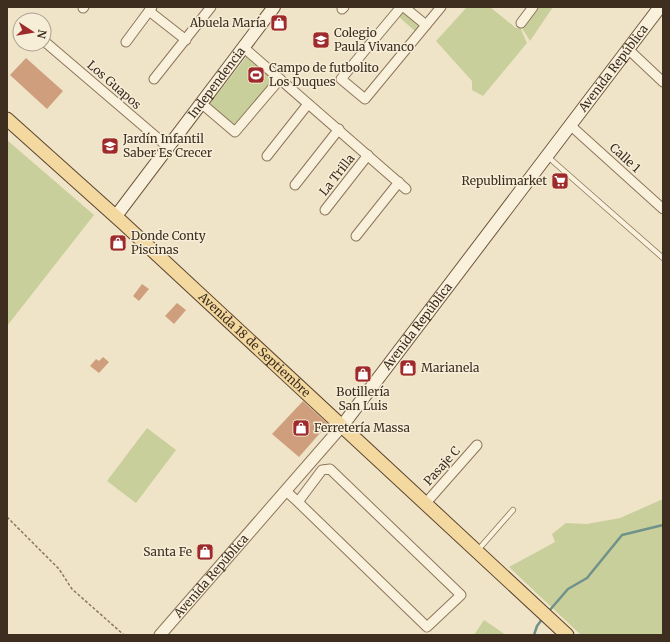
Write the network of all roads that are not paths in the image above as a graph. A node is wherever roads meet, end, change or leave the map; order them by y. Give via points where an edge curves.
1 (211, 7) edge
2 (273, 7) edge
3 (401, 7) edge
4 (404, 7) edge
5 (442, 7) edge
6 (533, 7) edge
7 (660, 7) edge
8 (150, 9) edge
9 (521, 24) dead end
10 (426, 25) junction
11 (186, 40) junction
12 (126, 42) dead end
13 (243, 47) junction
14 (52, 48) edge
15 (628, 49) junction
16 (154, 79) dead end
17 (280, 79) junction
18 (663, 82) edge
19 (200, 104) junction
20 (308, 104) junction
21 (7, 119) edge
22 (570, 125) junction
23 (339, 130) junction
24 (168, 147) junction
25 (368, 155) junction
26 (267, 156) dead end
27 (547, 156) junction
28 (399, 182) junction
29 (295, 185) dead end
30 (406, 189) dead end
31 (663, 209) edge
32 (325, 210) dead end
33 (116, 216) junction
34 (356, 236) dead end
35 (663, 258) edge
36 (342, 426) junction
37 (477, 445) dead end
38 (286, 491) junction
39 (298, 502) junction
40 (424, 504) junction
41 (513, 510) dead end
42 (476, 552) junction
43 (160, 635) edge
44 (567, 635) edge

1 - 11 street
2 - 13 main road, Independencia
3 - 10 street via 341,79 365,99
4 - 10 street
5 - 10 street
6 - 9 street
7 - 15 main road, Avenida República
8 - 11 street
8 - 12 street
11 - 16 street
13 - 17 street
13 - 19 main road, Independencia
14 - 24 street, Los Guapos
15 - 18 street
15 - 22 main road, Avenida República
17 - 19 street via 236,132
17 - 20 street
19 - 24 main road, Independencia
20 - 23 street
20 - 26 street
21 - 33 main road, Avenida 18 de Septiembre
22 - 27 main road, Avenida República
22 - 31 street, Calle 1
23 - 25 street
23 - 29 street
24 - 33 main road, Independencia
25 - 28 street
25 - 32 street, La Trilla
27 - 35 lane
27 - 36 main road, Avenida República
28 - 30 street
28 - 34 street
33 - 36 main road, Avenida 18 de Septiembre
36 - 38 street, Avenida República
36 - 40 main road, Avenida 18 de Septiembre
37 - 40 street, Pasaje C
38 - 39 street
38 - 43 street, Avenida República
39 - 39 street via 322,470 330,469 461,596 427,627
40 - 42 main road, Avenida 18 de Septiembre
41 - 42 lane
42 - 44 main road, Avenida 18 de Septiembre

